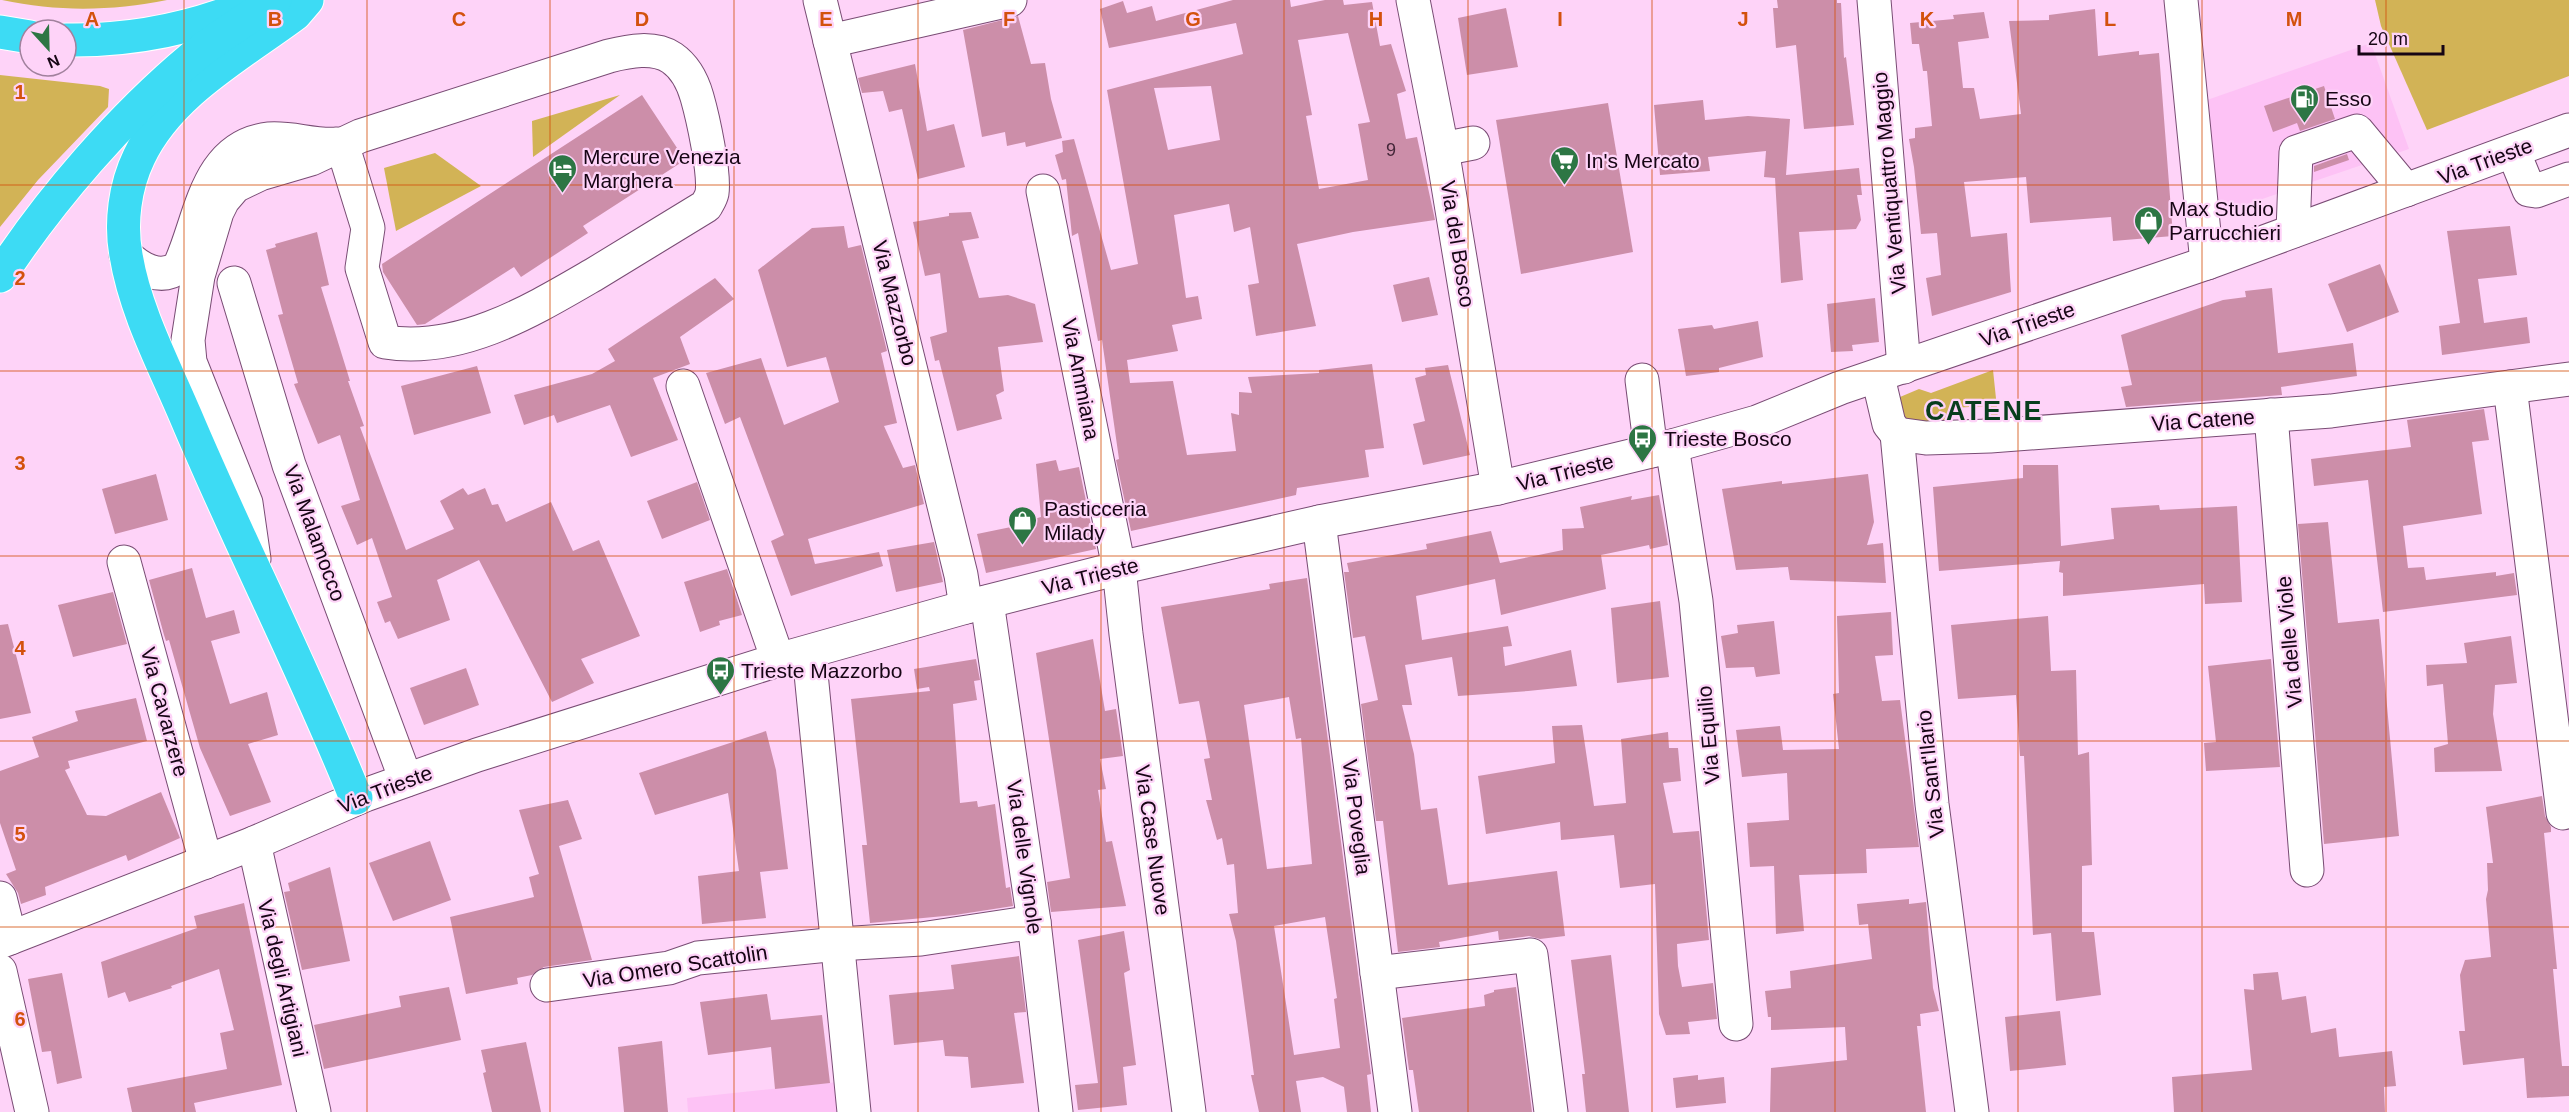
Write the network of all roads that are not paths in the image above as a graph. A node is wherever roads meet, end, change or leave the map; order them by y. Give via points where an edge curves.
1 (261, 0) edge
2 (275, 0) edge
3 (307, 0) edge
4 (820, 0) edge
5 (1010, 0) edge
6 (1413, 0) edge
7 (1874, 0) edge
8 (2181, 0) edge
9 (0, 32) edge
10 (18, 35) edge
11 (78, 40) edge
12 (830, 40) junction
13 (2569, 130) edge
14 (342, 144) junction
15 (2513, 151) junction
16 (2569, 179) edge
17 (2406, 190) junction
18 (1043, 191) dead end
19 (2293, 231) junction
20 (126, 255) junction
21 (2207, 263) junction
22 (0, 276) edge
23 (234, 283) dead end
24 (1891, 372) junction
25 (2569, 379) edge
26 (1642, 380) dead end
27 (683, 386) dead end
28 (2510, 387) junction
29 (2271, 415) junction
30 (1897, 434) junction
31 (1661, 449) junction
32 (1498, 488) junction
33 (1319, 522) junction
34 (124, 562) dead end
35 (1119, 568) junction
36 (256, 576) junction
37 (976, 605) junction
38 (794, 657) junction
39 (406, 780) junction
40 (356, 798) junction
41 (2563, 813) dead end
42 (254, 843) junction
43 (206, 862) junction
44 (2307, 870) dead end
45 (0, 898) edge
46 (1034, 922) junction
47 (5, 940) edge
48 (838, 944) junction
49 (0, 971) edge
50 (1377, 973) junction
51 (548, 985) dead end
52 (1736, 1024) dead end
53 (32, 1112) edge
54 (314, 1112) edge
55 (854, 1112) edge
56 (1056, 1112) edge
57 (1189, 1112) edge
58 (1395, 1112) edge
59 (1551, 1112) edge
60 (1972, 1112) edge

1 - 11 highway via 175,28
2 - 22 highway via 195,55 132,114 50,209
3 - 20 highway via 295,14 187,95 157,127 138,159 127,196
4 - 12 street, Via Mazzorbo
5 - 12 street
6 - 32 street, Via del Bosco via 1458,146
7 - 24 street, Via Ventiquattro Maggio
8 - 21 street
9 - 10 highway
12 - 37 street, Via Mazzorbo via 961,575
13 - 15 street, Via Trieste
14 - 14 street via 609,56 650,51 671,57 688,77 697,97 712,195 706,206 506,323 449,339 407,345 385,342 362,268 368,228
14 - 20 street via 267,139 244,147 227,160 210,184 179,267 168,273 147,271
14 - 36 street via 312,159 234,186 217,212 198,276 188,340 190,362 246,502
15 - 16 street via 2529,190
15 - 17 street, Via Trieste
17 - 19 street, Via Trieste
17 - 19 street via 2356,131 2296,152
18 - 35 street, Via Ammiana
19 - 21 street, Via Trieste
20 - 36 highway via 149,329
21 - 24 street, Via Trieste
23 - 39 street, Via Malamocco via 289,465
24 - 30 street via 1889,424
24 - 31 street, Via Trieste via 1840,388 1757,423
25 - 28 street, Via Catene
26 - 31 street, Via Equilio
27 - 38 street
28 - 29 street, Via Catene via 2331,411
28 - 41 street
29 - 30 street, Via Catene via 1990,436 1926,438
29 - 44 street, Via delle Viole
30 - 60 street, Via Sant'Ilario via 1932,804
31 - 32 street, Via Trieste
31 - 52 street, Via Equilio via 1696,601
32 - 33 street, Via Trieste
33 - 35 street, Via Trieste
33 - 50 street, Via Poveglia
34 - 43 street, Via Cavarzere
35 - 37 street, Via Trieste
35 - 57 street, Via Case Nuove
36 - 40 highway
37 - 38 street, Via Trieste
37 - 46 street, Via delle Vignole
38 - 39 street, Via Trieste
38 - 48 street
39 - 40 street, Via Trieste
40 - 42 street, Via Trieste
42 - 43 street, Via Trieste
42 - 54 street, Via degli Artigiani
43 - 47 street, Via Trieste
45 - 47 street
46 - 48 street, Via Omero Scattolin via 921,939
46 - 56 street, Via delle Vignole
48 - 51 street, Via Omero Scattolin via 698,958 669,968
48 - 55 street
49 - 53 street
50 - 58 street, Via Poveglia
50 - 59 street via 1531,955

